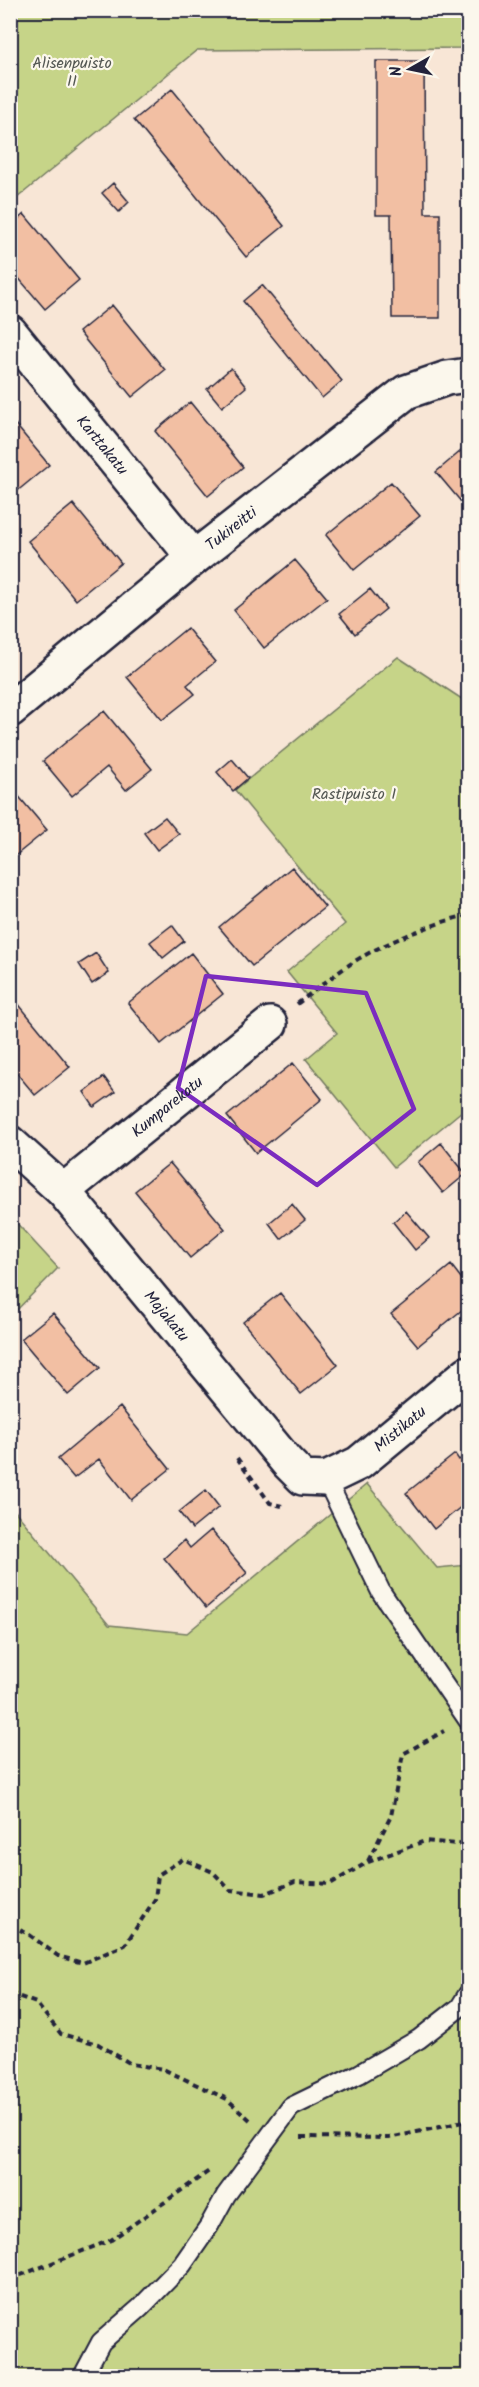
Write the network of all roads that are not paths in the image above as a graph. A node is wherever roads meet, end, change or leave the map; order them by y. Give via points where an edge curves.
1 (10, 332) edge
2 (468, 375) edge
3 (194, 558) junction
4 (10, 710) edge
5 (270, 1024) road end
6 (10, 1143) edge
7 (63, 1191) junction
8 (468, 1372) edge
9 (326, 1479) junction
10 (468, 1720) edge
11 (468, 1994) edge
12 (83, 2376) edge

1 - 3 street, Karttakatu
2 - 3 street, Tukireitti via 406,392
3 - 4 street, Tukireitti
5 - 7 street, Kumparekatu
6 - 7 street, Majakatu
7 - 9 street, Majakatu via 287,1462 303,1478
8 - 9 street, Mistikatu via 359,1463
9 - 10 lane via 381,1592
11 - 12 lane via 460,2007 419,2039 291,2107 226,2195 182,2265 101,2342

